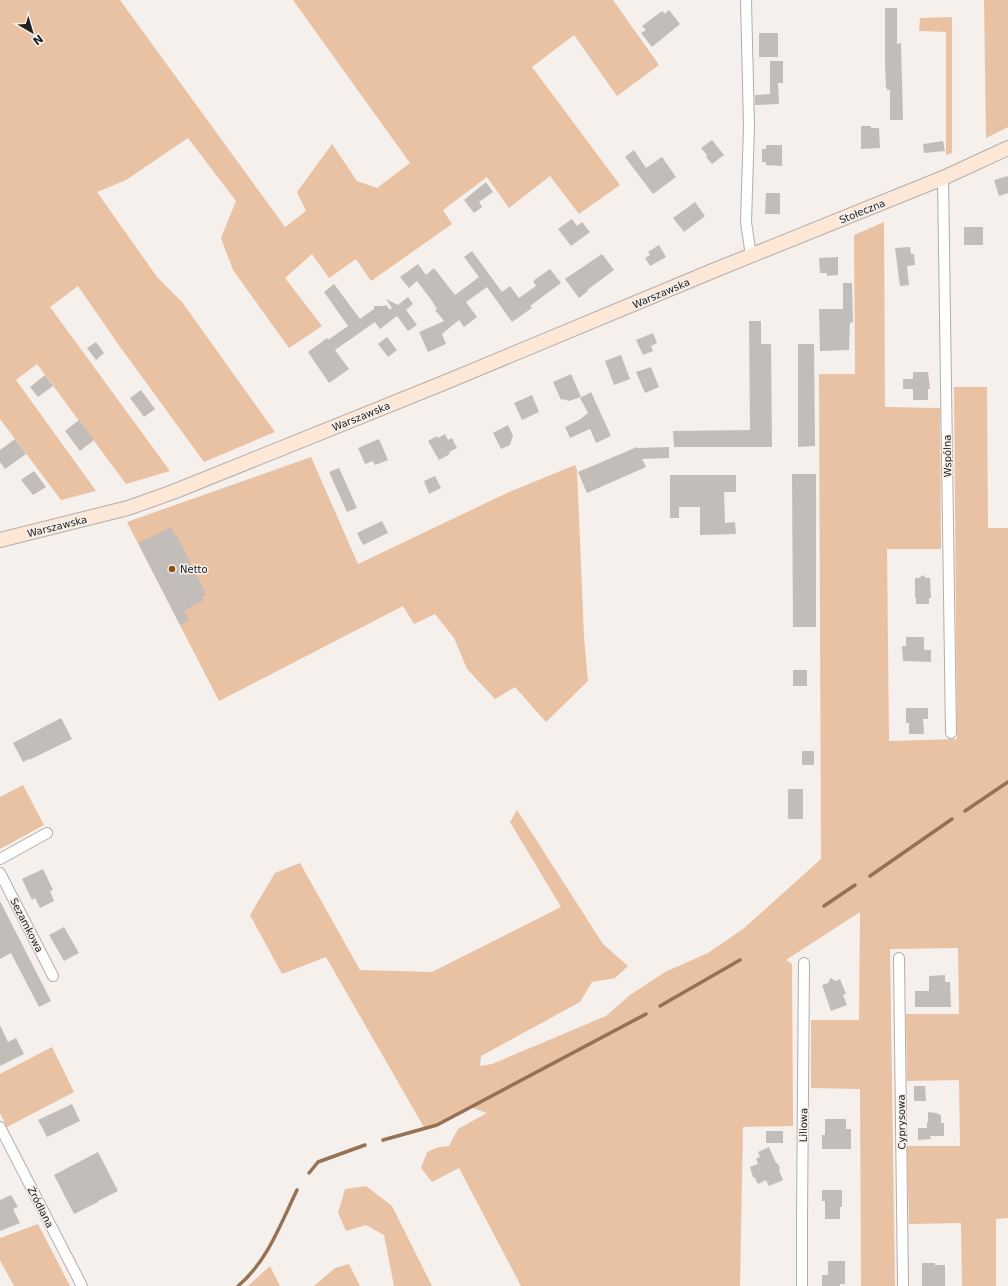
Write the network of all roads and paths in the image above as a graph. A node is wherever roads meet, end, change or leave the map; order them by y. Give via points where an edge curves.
1 (746, 0) edge
2 (1008, 148) edge
3 (943, 178) junction
4 (751, 256) junction
5 (715, 270) joint
6 (0, 540) edge
7 (950, 733) dead end
8 (47, 833) dead end
9 (0, 859) edge
10 (0, 873) edge
11 (899, 958) dead end
12 (804, 963) dead end
13 (54, 976) dead end
14 (0, 1127) edge
15 (82, 1286) edge
16 (802, 1286) edge
17 (903, 1286) edge

1 - 4 street via 750,126 746,222
2 - 3 main road, Stołeczna
3 - 4 main road, Stołeczna
3 - 7 street, Wspólna
4 - 5 main road, Stołeczna
5 - 6 main road, Warszawska via 173,492 128,508
8 - 9 street
10 - 13 street, Sezamkowa
11 - 17 street, Cyprysowa
12 - 16 street, Liliowa
14 - 15 street, Źródlana

